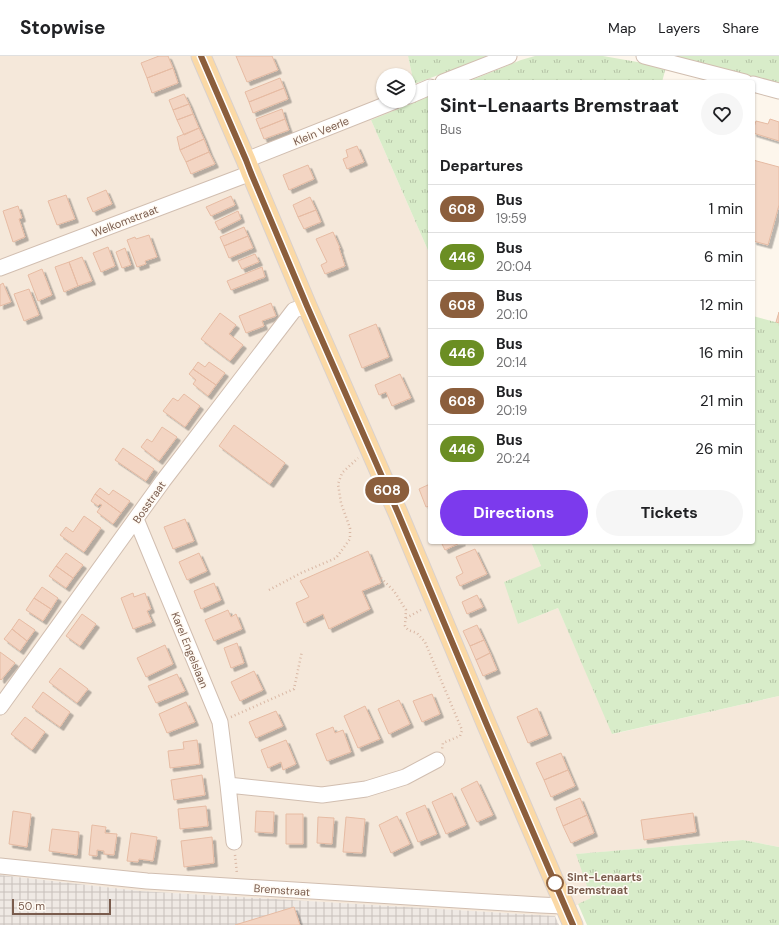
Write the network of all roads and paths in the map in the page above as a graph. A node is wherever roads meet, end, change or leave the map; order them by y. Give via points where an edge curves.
1 (201, 56) edge
2 (509, 56) edge
3 (644, 56) edge
4 (448, 80) edge
5 (737, 80) edge
6 (755, 85) edge
7 (428, 88) edge
8 (779, 91) edge
9 (416, 93) edge
10 (379, 108) edge
11 (248, 166) junction
12 (0, 268) edge
13 (307, 306) junction
14 (370, 449) junction
15 (136, 520) junction
16 (381, 578) dead end
17 (270, 590) dead end
18 (302, 651) dead end
19 (0, 707) edge
20 (220, 722) junction
21 (437, 760) joint
22 (228, 784) junction
23 (234, 842) joint
24 (0, 866) edge
25 (238, 887) junction
26 (564, 906) junction
27 (573, 925) edge

1 - 11 main road
2 - 4 street
3 - 5 street
6 - 8 street
7 - 9 street
10 - 11 street, Klein Veerle
11 - 12 street, Welkomstraat
11 - 13 main road
13 - 14 main road
13 - 15 street, Bosstraat via 294,310
14 - 17 path via 342,473 338,484 341,503 350,528 350,539 336,558
14 - 26 main road
15 - 19 street, Bosstraat
15 - 20 street, Karel Engelslaan
16 - 21 path via 394,590 406,610 405,626 424,642 462,730 460,736 443,743
18 - 20 path via 294,689
20 - 22 street, Karel Engelslaan
21 - 22 street via 405,777 366,789 322,795
22 - 23 street, Karel Engelslaan
23 - 25 path
24 - 25 street, Bremstraat via 147,881
25 - 26 street, Bremstraat
26 - 27 main road

